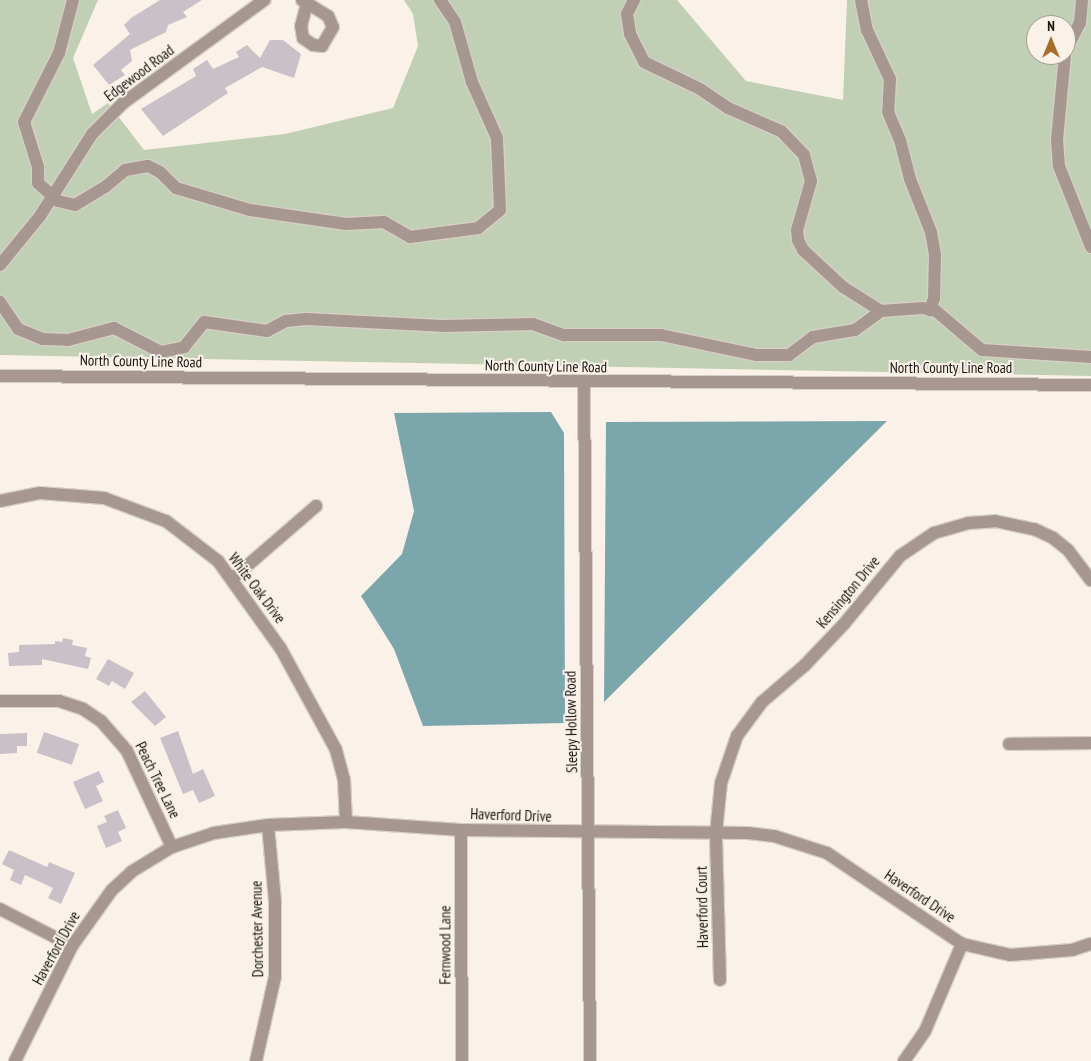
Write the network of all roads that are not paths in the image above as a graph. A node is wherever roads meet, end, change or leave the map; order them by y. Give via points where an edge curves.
1 (73, 0) edge
2 (264, 0) edge
3 (440, 0) edge
4 (634, 0) edge
5 (861, 0) edge
6 (1082, 0) edge
7 (1076, 31) edge
8 (1064, 65) edge
9 (53, 196) junction
10 (1091, 247) edge
11 (0, 265) edge
12 (0, 302) edge
13 (930, 310) junction
14 (881, 311) junction
15 (1091, 357) edge
16 (0, 376) edge
17 (584, 382) junction
18 (1091, 386) edge
19 (0, 501) edge
20 (316, 506) dead end
21 (233, 578) junction
22 (1091, 580) edge
23 (0, 701) edge
24 (1010, 744) dead end
25 (1091, 744) edge
26 (346, 822) junction
27 (268, 824) junction
28 (461, 830) junction
29 (589, 833) junction
30 (716, 833) junction
31 (172, 847) junction
32 (0, 909) edge
33 (962, 944) junction
34 (1091, 944) edge
35 (72, 946) junction
36 (720, 980) dead end
37 (15, 1061) edge
38 (256, 1061) edge
39 (462, 1061) edge
40 (590, 1061) edge
41 (904, 1061) edge

1 - 9 street via 62,46 24,122 38,167 38,183
2 - 9 street, Edgewood Road via 122,103 92,134
3 - 9 street via 455,22 472,82 496,138 500,210 478,228 410,237 384,222 346,224 250,210 176,188 160,172 148,166 125,170 76,205 58,201
4 - 14 street via 627,14 630,34 644,62 728,108 781,131 804,155 811,181 797,230 798,240 803,250 843,287
5 - 13 street via 866,30 890,79 888,112 931,232 935,255 934,298
6 - 7 street
8 - 10 street via 1057,139 1059,166
9 - 11 street, Edgewood Road
12 - 14 street via 18,329 43,339 68,340 114,328 161,352 184,347 204,322 267,331 286,320 306,319 451,326 533,324 564,335 661,335 757,355 789,355 814,337 856,330
13 - 14 street
13 - 15 street via 982,350
16 - 17 street, North County Line Road
17 - 18 street, North County Line Road
17 - 29 street, Sleepy Hollow Road
19 - 21 street, White Oak Drive via 63,493 125,503 184,532
20 - 21 street
21 - 26 street, White Oak Drive via 281,649 336,750 344,779
22 - 30 street, Kensington Drive via 1082,565 1053,538 1014,524 994,521 968,523 934,533 915,543 886,571 844,624 805,665 762,702 746,722 737,736 721,783
23 - 31 street, Peach Tree Lane via 59,701 83,709 102,721 127,751
24 - 25 street
26 - 27 street, Haverford Drive
26 - 28 street, Haverford Drive
27 - 31 street, Haverford Drive via 214,833
27 - 38 street, Dorchester Avenue via 275,901 275,977
28 - 29 street, Haverford Drive
28 - 39 street, Fernwood Lane
29 - 30 street, Haverford Drive
29 - 40 street, Sleepy Hollow Road
30 - 33 street, Haverford Drive via 774,836 827,853
30 - 36 street, Haverford Court
31 - 35 street, Haverford Drive via 132,872 112,890
32 - 35 street
33 - 34 street, Haverford Drive via 1010,955 1072,950
33 - 41 street via 925,1031
35 - 37 street, Haverford Drive

